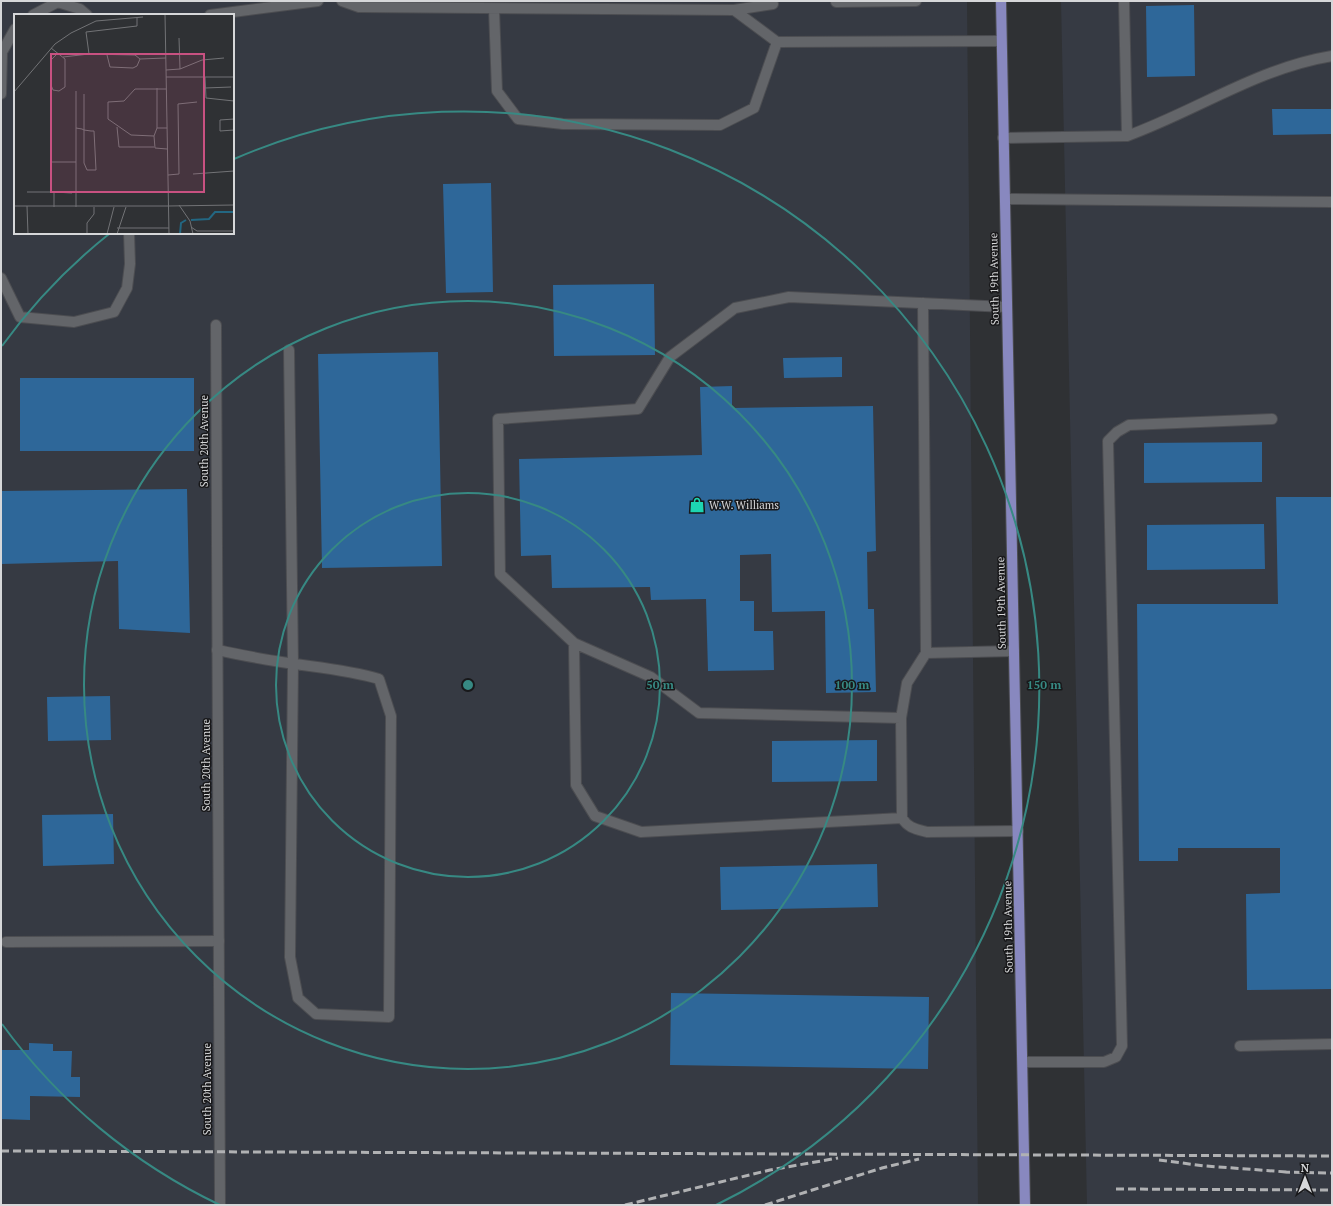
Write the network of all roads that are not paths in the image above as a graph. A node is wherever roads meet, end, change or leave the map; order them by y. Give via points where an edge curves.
1 (318, 1) edge
2 (342, 1) edge
3 (916, 1) edge
4 (1001, 1) edge
5 (1124, 1) edge
6 (55, 2) edge
7 (836, 2) edge
8 (773, 4) dead end
9 (494, 9) junction
10 (734, 10) junction
11 (35, 14) edge
12 (86, 14) edge
13 (218, 14) edge
14 (14, 31) edge
15 (1001, 41) junction
16 (777, 42) junction
17 (1332, 56) edge
18 (1, 94) edge
19 (1127, 136) junction
20 (1003, 138) junction
21 (1004, 199) junction
22 (1332, 202) edge
23 (129, 234) edge
24 (1, 278) edge
25 (923, 303) junction
26 (1007, 307) junction
27 (216, 325) dead end
28 (289, 350) dead end
29 (1272, 419) dead end
30 (574, 643) junction
31 (217, 650) junction
32 (1014, 651) junction
33 (926, 653) junction
34 (293, 664) junction
35 (900, 718) junction
36 (902, 818) junction
37 (1018, 831) junction
38 (219, 941) junction
39 (6, 942) dead end
40 (1332, 1044) edge
41 (1240, 1046) dead end
42 (1023, 1062) junction
43 (220, 1205) edge
44 (1025, 1205) edge

1 - 13 street
2 - 9 street via 359,7
3 - 7 street
4 - 15 main road, South 19th Avenue
5 - 19 street
6 - 11 street
6 - 12 street via 80,9
8 - 10 street
9 - 10 street
9 - 16 street via 497,91 518,119 563,124 720,125 754,108
10 - 16 street
14 - 18 street via 2,52
15 - 16 street
15 - 20 main road, South 19th Avenue
17 - 19 street via 1258,78 1210,98 1164,122
19 - 20 street
20 - 21 main road, South 19th Avenue
21 - 22 street
21 - 26 main road, South 19th Avenue
23 - 24 street via 130,264 127,288 114,312 74,322 20,317
25 - 26 street
25 - 30 street via 789,297 735,308 670,357 638,409 498,419 500,574
25 - 33 street
26 - 32 main road, South 19th Avenue
27 - 31 street, South 20th Avenue
28 - 34 street
29 - 42 street via 1128,425 1108,441 1122,1046 1116,1057 1104,1062
30 - 35 street via 651,677 699,713
30 - 36 street via 576,785 595,816 641,832
31 - 34 street
31 - 38 street, South 20th Avenue
32 - 33 street
32 - 37 main road, South 19th Avenue
33 - 35 street via 907,683
34 - 34 street via 350,671 379,679 391,716 390,1017 316,1014 298,998 290,957
35 - 36 street
36 - 37 street via 913,829 927,832
37 - 42 main road, South 19th Avenue
38 - 39 street
38 - 43 street, South 20th Avenue
40 - 41 street
42 - 44 main road, South 19th Avenue

